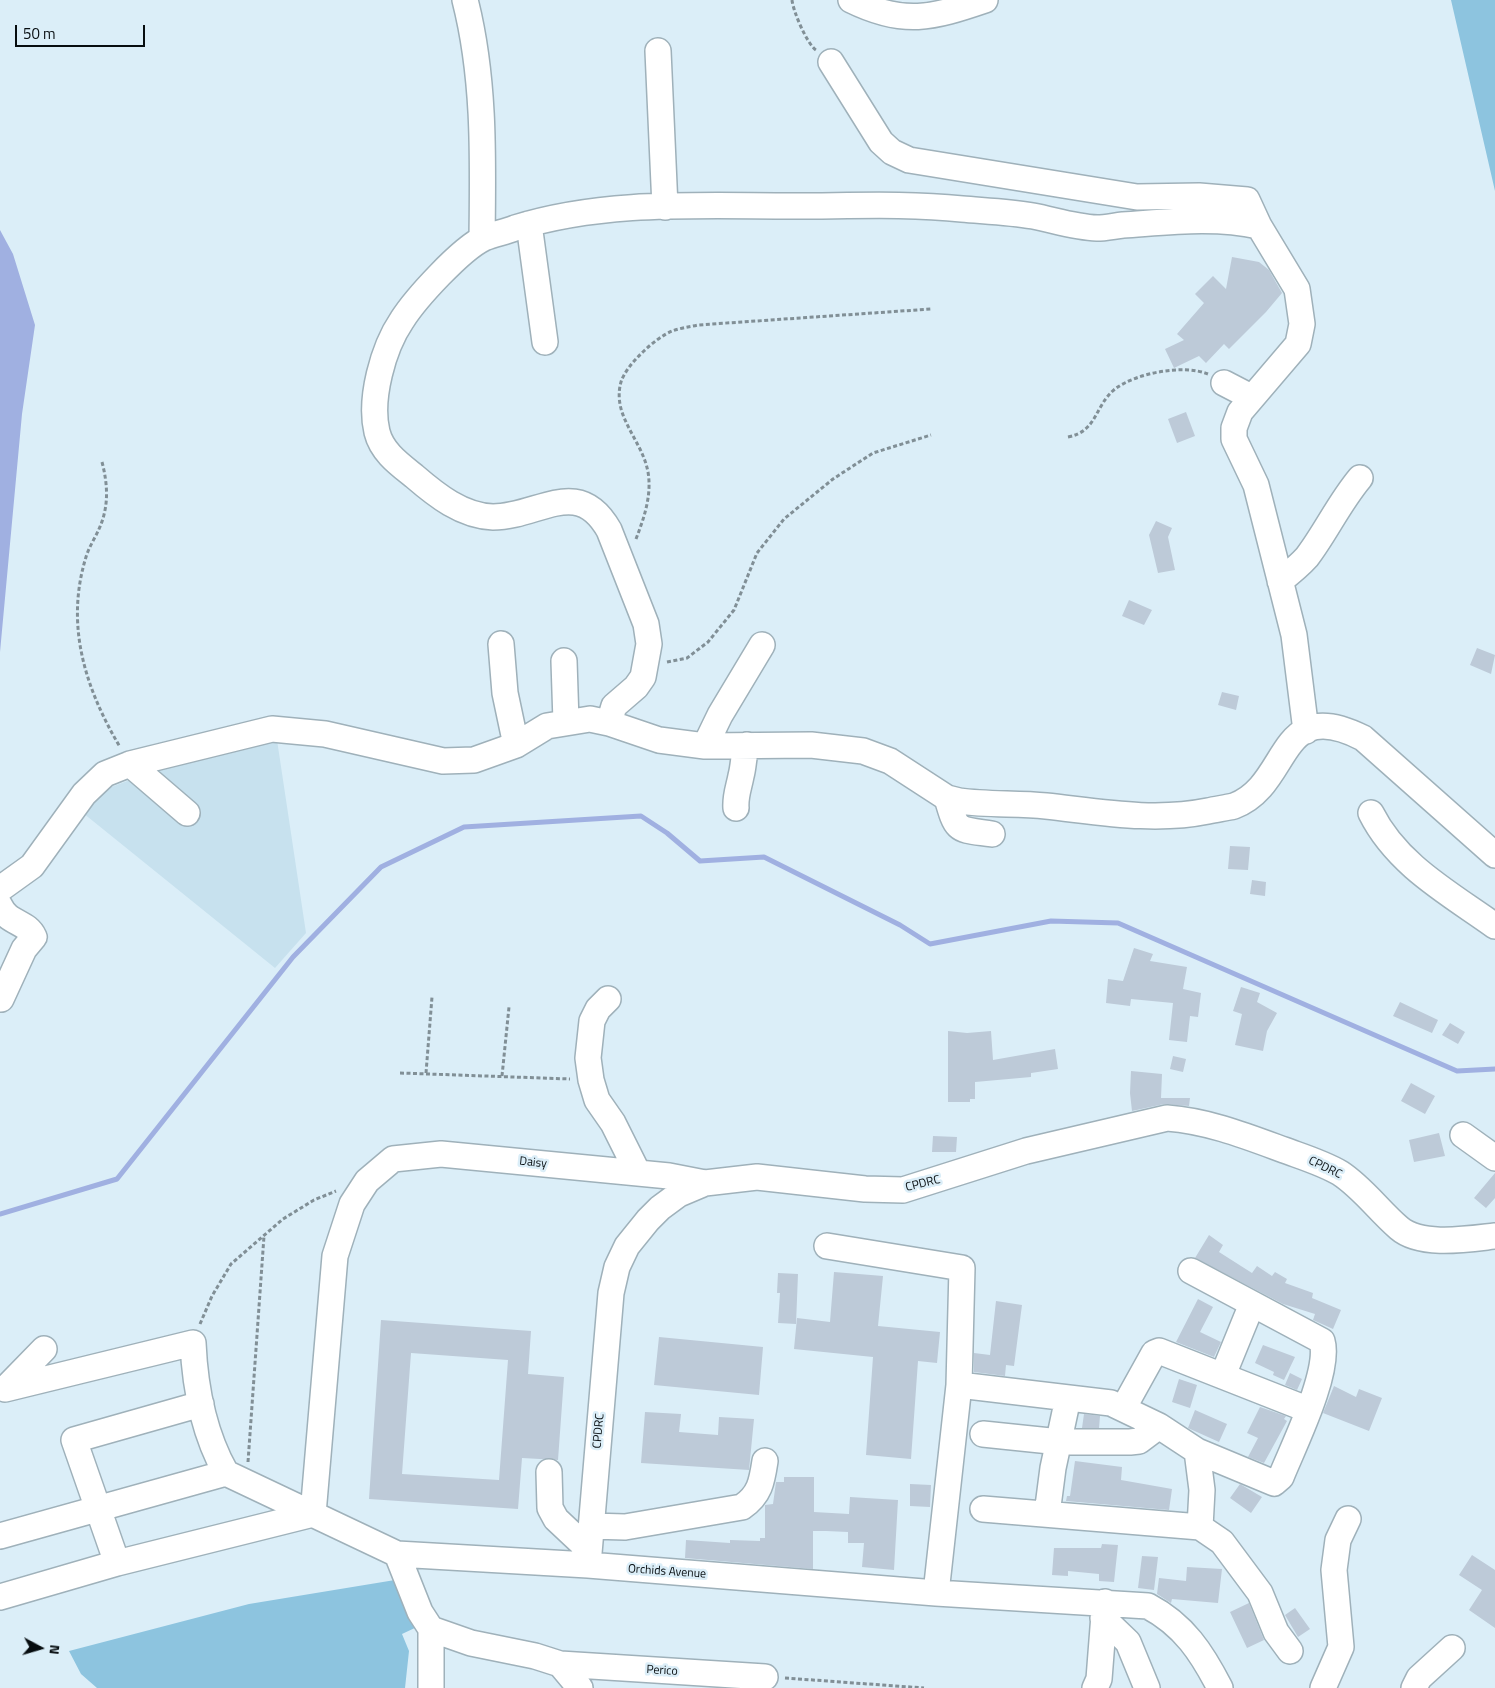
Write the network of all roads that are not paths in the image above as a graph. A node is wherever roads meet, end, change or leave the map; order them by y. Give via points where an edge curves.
1 (466, 0) edge
2 (851, 0) edge
3 (985, 0) edge
4 (658, 51) dead end
5 (831, 62) road end
6 (665, 206) junction
7 (529, 224) junction
8 (1259, 226) junction
9 (482, 239) junction
10 (545, 342) dead end
11 (1224, 383) road end
12 (1251, 397) junction
13 (1360, 478) dead end
14 (1280, 581) junction
15 (501, 644) dead end
16 (762, 646) dead end
17 (564, 661) dead end
18 (566, 722) junction
19 (609, 723) junction
20 (1306, 731) junction
21 (516, 745) junction
22 (747, 745) junction
23 (705, 746) junction
24 (130, 764) junction
25 (947, 798) junction
26 (736, 808) dead end
27 (1371, 813) dead end
28 (187, 814) dead end
29 (992, 834) dead end
30 (1495, 855) edge
31 (0, 889) edge
32 (0, 906) edge
33 (1495, 926) edge
34 (1, 999) edge
35 (608, 999) dead end
36 (1464, 1135) dead end
37 (1495, 1158) edge
38 (638, 1173) junction
39 (705, 1183) junction
40 (1495, 1236) edge
41 (827, 1246) dead end
42 (1191, 1271) dead end
43 (1252, 1304) junction
44 (44, 1349) dead end
45 (1223, 1375) junction
46 (960, 1385) junction
47 (3, 1392) edge
48 (1068, 1398) junction
49 (201, 1404) junction
50 (1124, 1407) junction
51 (1309, 1410) junction
52 (1159, 1426) junction
53 (983, 1434) dead end
54 (1060, 1442) junction
55 (1197, 1452) junction
56 (765, 1461) dead end
57 (549, 1472) dead end
58 (236, 1477) junction
59 (983, 1509) dead end
60 (100, 1510) junction
61 (313, 1514) junction
62 (1047, 1514) junction
63 (1348, 1519) dead end
64 (1200, 1526) junction
65 (0, 1536) edge
66 (589, 1547) junction
67 (397, 1554) junction
68 (117, 1563) junction
69 (936, 1593) junction
70 (0, 1597) edge
71 (1104, 1610) junction
72 (431, 1629) junction
73 (1452, 1648) dead end
74 (1290, 1651) dead end
75 (560, 1664) junction
76 (765, 1677) road end
77 (1099, 1685) edge
78 (431, 1688) edge
79 (580, 1688) edge
80 (1147, 1688) edge
81 (1220, 1688) edge
82 (1323, 1688) edge
83 (1414, 1688) edge

1 - 9 street via 479,77
2 - 3 street via 874,11 902,18 942,14
4 - 6 street
5 - 8 street via 881,142 909,160 1137,197 1199,196 1247,200
6 - 7 street via 568,215
6 - 8 street via 937,206 1031,216 1099,228 1210,220
7 - 9 street
7 - 10 street
8 - 12 street via 1297,289 1302,324 1298,344
9 - 19 street via 425,290 392,336 378,387 377,432 383,447 395,461 440,498 479,515 509,515 556,503 581,502 602,517 648,631 643,677 614,706
11 - 12 street
12 - 14 street via 1240,412 1234,439 1256,484
13 - 14 street via 1343,498 1305,559
14 - 20 street via 1294,636
15 - 21 street via 505,693
16 - 23 street
17 - 18 street
18 - 19 street via 590,719
18 - 21 street via 547,726
19 - 23 street via 659,740
20 - 25 street via 1288,743 1265,784 1234,806 1196,813 1136,816 1039,806 977,804
20 - 30 street via 1319,726 1334,726 1363,738
21 - 24 street via 474,760 443,761 325,734 272,729
22 - 23 street
22 - 25 street via 811,745 863,751 890,761
22 - 26 street via 735,796
24 - 28 street
24 - 31 street via 105,774 84,794 32,866
25 - 29 street via 954,823 960,828
27 - 33 street via 1410,866
32 - 34 street via 10,920 26,928 34,938 24,949
35 - 38 street via 592,1021 588,1058 590,1080 597,1100 613,1123
36 - 37 street
38 - 39 street, Daisy
38 - 61 street, Daisy via 441,1154 393,1159 367,1180 352,1204 336,1256
39 - 40 street, CPDRC via 757,1177 903,1190 1026,1151 1167,1118 1230,1130 1316,1162 1340,1174 1364,1192 1400,1229 1421,1237 1458,1240
39 - 66 street, CPDRC via 679,1194 660,1208 628,1246 617,1267 611,1293
41 - 46 street via 962,1268
42 - 43 street
43 - 45 street
43 - 51 street via 1322,1341 1325,1358
44 - 47 street
45 - 50 street via 1159,1351 1154,1353
45 - 51 street
46 - 48 street
46 - 69 street
47 - 49 street via 193,1343
48 - 50 street
48 - 54 street
49 - 58 street via 213,1448
49 - 60 street via 74,1440
50 - 52 street
51 - 55 street via 1281,1477 1274,1483
52 - 54 street via 1139,1440 1130,1442
52 - 55 street
53 - 54 street
54 - 62 street
55 - 64 street via 1202,1490
56 - 66 street via 760,1488 742,1507 625,1527
57 - 66 street via 550,1508 556,1519
58 - 60 street
58 - 61 street
59 - 62 street
60 - 65 street
60 - 68 street
61 - 67 street
61 - 68 street
62 - 64 street
63 - 82 street via 1338,1540 1334,1570 1341,1647
64 - 74 street via 1222,1542 1260,1593 1276,1632
66 - 67 street, Orchids Avenue
66 - 69 street, Orchids Avenue
67 - 72 street via 420,1612
68 - 70 street
69 - 71 street, Orchids Avenue
71 - 77 street
71 - 80 street via 1128,1642
71 - 81 street, Orchids Avenue via 1148,1606 1167,1616 1188,1635
72 - 75 street, Perico via 471,1643
72 - 78 street
73 - 83 street via 1419,1678
75 - 76 street, Perico
75 - 79 street

